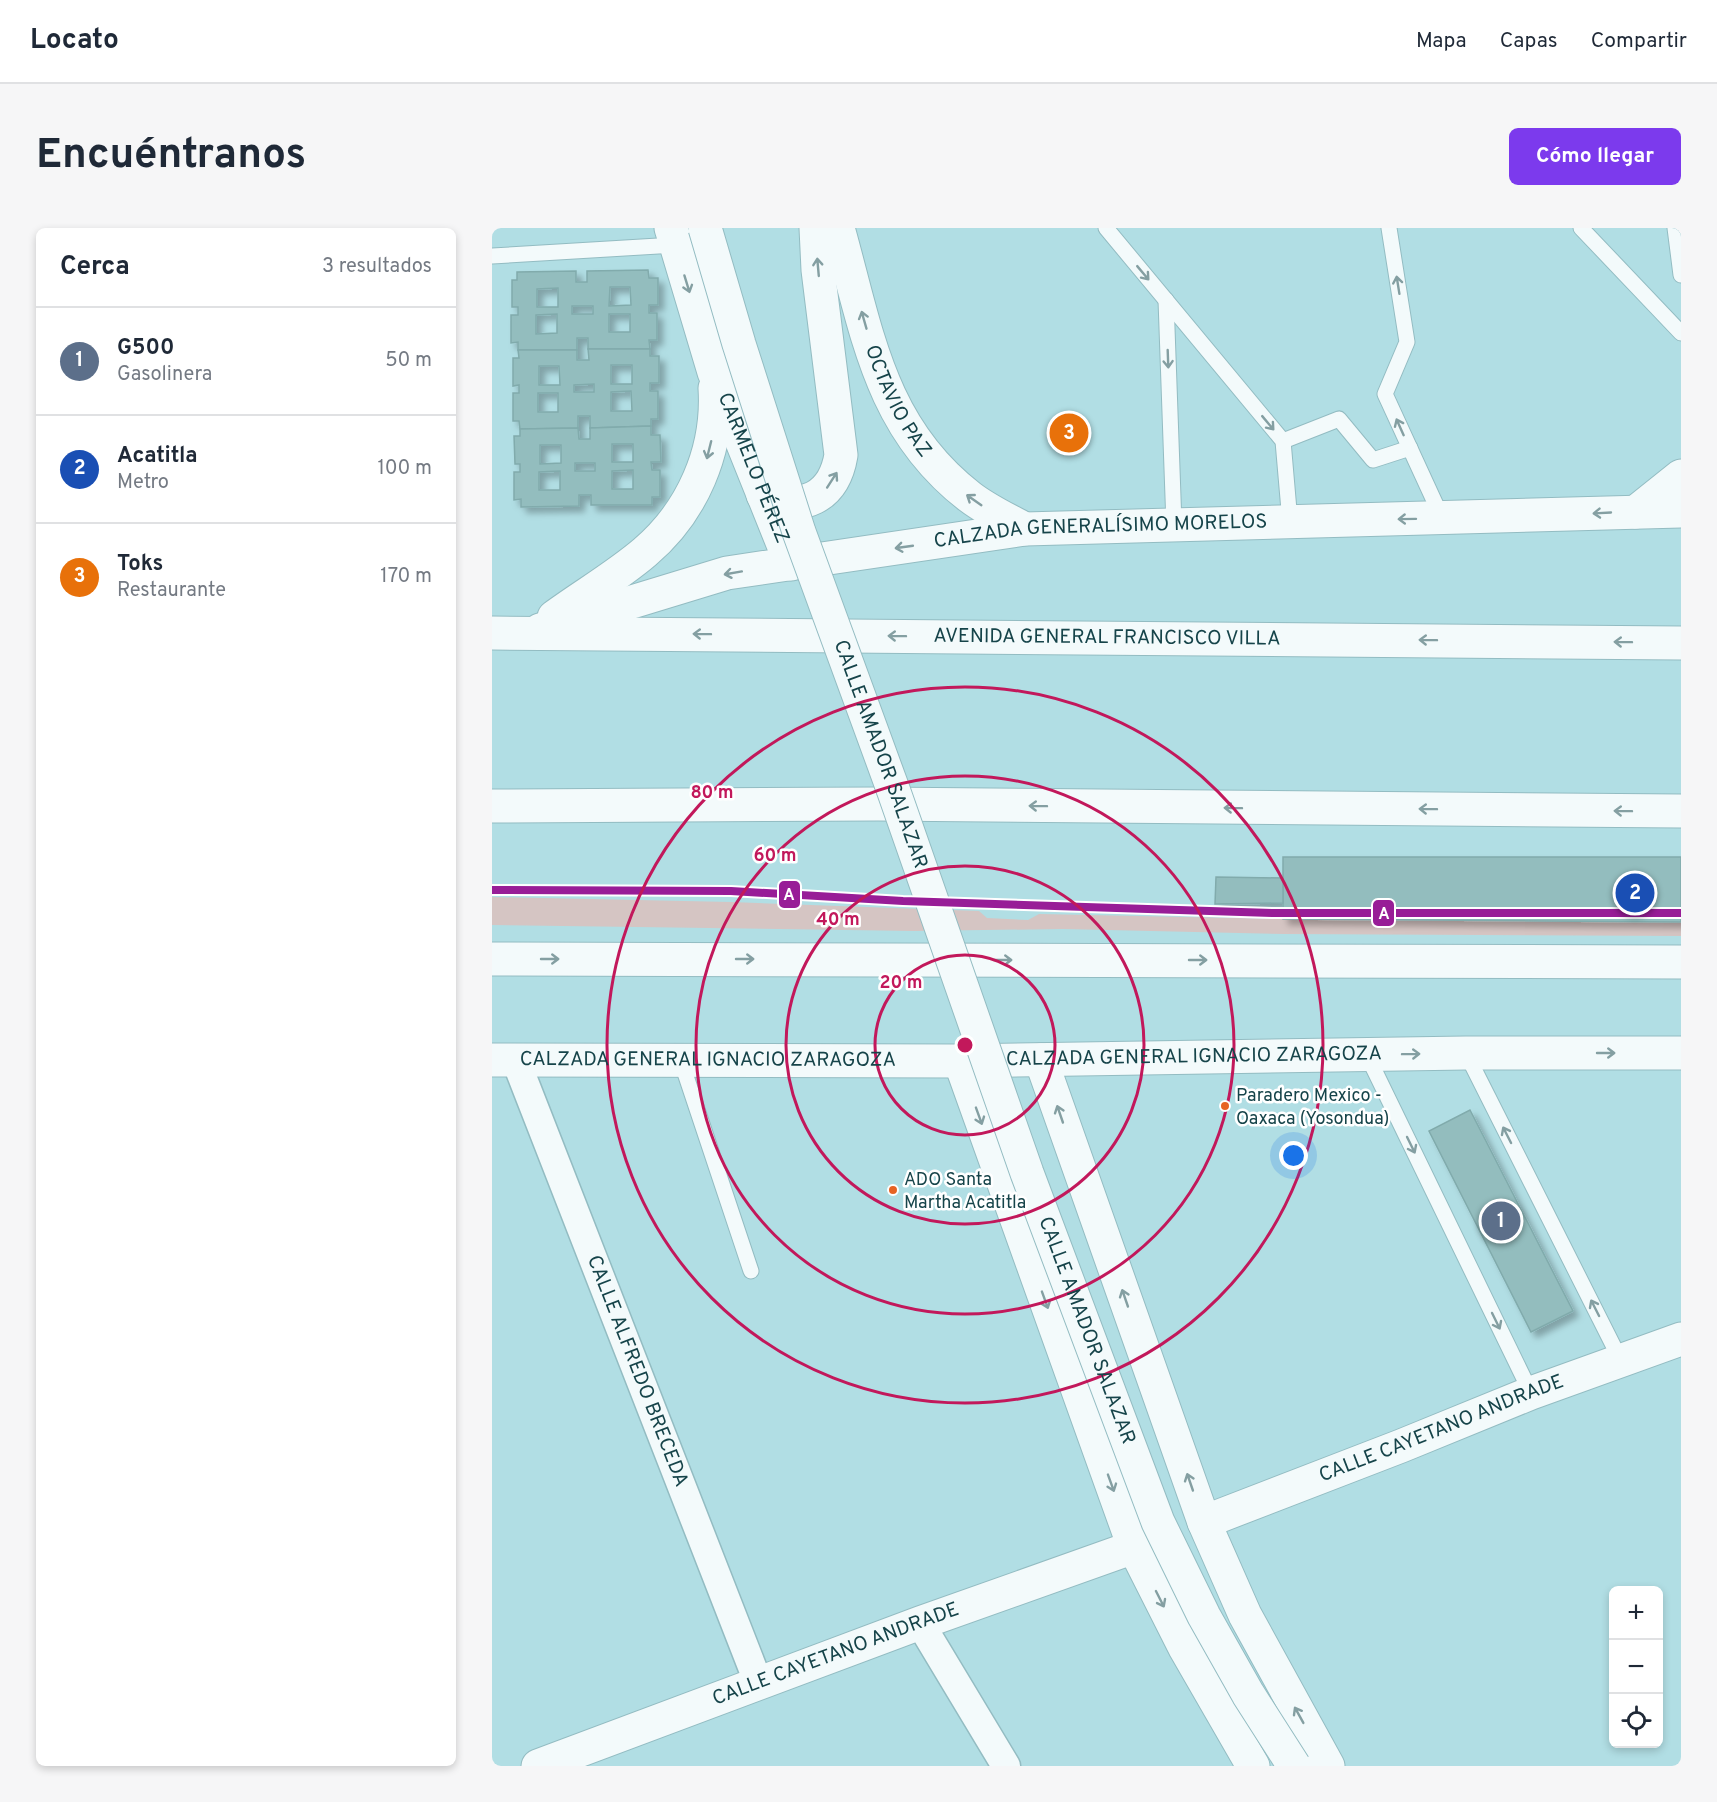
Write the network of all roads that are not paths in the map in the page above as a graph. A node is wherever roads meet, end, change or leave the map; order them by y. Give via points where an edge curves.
1 (705, 228) edge
2 (816, 228) edge
3 (838, 228) edge
4 (1106, 228) edge
5 (1389, 228) edge
6 (1581, 228) edge
7 (1675, 228) edge
8 (673, 236) edge
9 (492, 256) edge
10 (1681, 275) edge
11 (1166, 300) junction
12 (1681, 333) edge
13 (714, 372) junction
14 (1283, 441) junction
15 (1410, 448) junction
16 (1681, 476) edge
17 (764, 495) junction
18 (1681, 511) edge
19 (1636, 512) junction
20 (1442, 518) junction
21 (1290, 522) junction
22 (1174, 525) junction
23 (1025, 529) junction
24 (791, 564) junction
25 (532, 632) junction
26 (492, 633) edge
27 (1681, 643) edge
28 (492, 806) edge
29 (1681, 811) edge
30 (492, 959) edge
31 (1679, 962) edge
32 (1466, 1053) junction
33 (1681, 1053) edge
34 (1367, 1055) junction
35 (504, 1060) edge
36 (1041, 1060) junction
37 (681, 1061) junction
38 (960, 1061) junction
39 (751, 1271) dead end
40 (1681, 1339) edge
41 (1622, 1361) junction
42 (1531, 1393) junction
43 (1204, 1522) junction
44 (1134, 1547) junction
45 (920, 1623) junction
46 (759, 1682) junction
47 (538, 1766) edge
48 (1006, 1766) edge
49 (1253, 1766) edge
50 (1294, 1766) edge
51 (1328, 1766) edge

1 - 50 main road, CALLE AMADOR SALAZAR, bridge via 800,532 1027,1173 1158,1522 1204,1616
17 -> 2 main road via 792,504 821,494 832,484 841,455
23 -> 3 main road, OCTAVIO PAZ via 996,515 962,490 924,454 908,431 882,381
4 -> 11 lane
15 -> 5 lane via 1385,394 1407,342
6 - 12 lane
7 - 10 lane
8 - 9 lane
8 -> 13 main road
11 -> 14 lane
11 -> 22 lane
13 - 17 main road, CARMELO PÉREZ
13 -> 25 main road via 716,402 706,463 680,514 644,553
14 - 15 lane via 1339,419 1373,460
14 - 21 lane
15 - 20 lane
16 - 19 main road
17 - 24 main road, CARMELO PÉREZ
18 - 19 main road, CALZADA GENERALÍSIMO MORELOS
19 -> 20 main road, CALZADA GENERALÍSIMO MORELOS
20 -> 21 main road, CALZADA GENERALÍSIMO MORELOS
21 - 22 main road, CALZADA GENERALÍSIMO MORELOS
22 - 23 main road, CALZADA GENERALÍSIMO MORELOS
23 -> 24 main road, CALZADA GENERALÍSIMO MORELOS
24 -> 25 main road, CALZADA GENERALÍSIMO MORELOS via 727,573
25 - 26 main road
27 -> 25 main road, AVENIDA GENERAL FRANCISCO VILLA
29 -> 28 main road via 878,804
30 -> 31 main road
32 -> 33 main road, CALZADA GENERAL IGNACIO ZARAGOZA
34 -> 32 main road, CALZADA GENERAL IGNACIO ZARAGOZA
41 -> 32 lane
34 - 36 main road, CALZADA GENERAL IGNACIO ZARAGOZA
34 -> 42 lane
35 - 37 main road, CALZADA GENERAL IGNACIO ZARAGOZA
35 - 46 street, CALLE ALFREDO BRECEDA
36 - 38 main road, CALZADA GENERAL IGNACIO ZARAGOZA
43 -> 36 main road
37 - 38 main road, CALZADA GENERAL IGNACIO ZARAGOZA
37 - 39 lane
38 -> 44 main road, CALLE AMADOR SALAZAR
40 - 41 main road, CALLE CAYETANO ANDRADE
41 - 42 main road, CALLE CAYETANO ANDRADE
42 - 43 main road, CALLE CAYETANO ANDRADE
51 -> 43 main road via 1245,1615
44 - 45 main road, CALLE CAYETANO ANDRADE
44 -> 49 main road, CALLE AMADOR SALAZAR via 1185,1648
45 - 46 main road, CALLE CAYETANO ANDRADE
45 - 48 street
46 - 47 main road, CALLE CAYETANO ANDRADE

